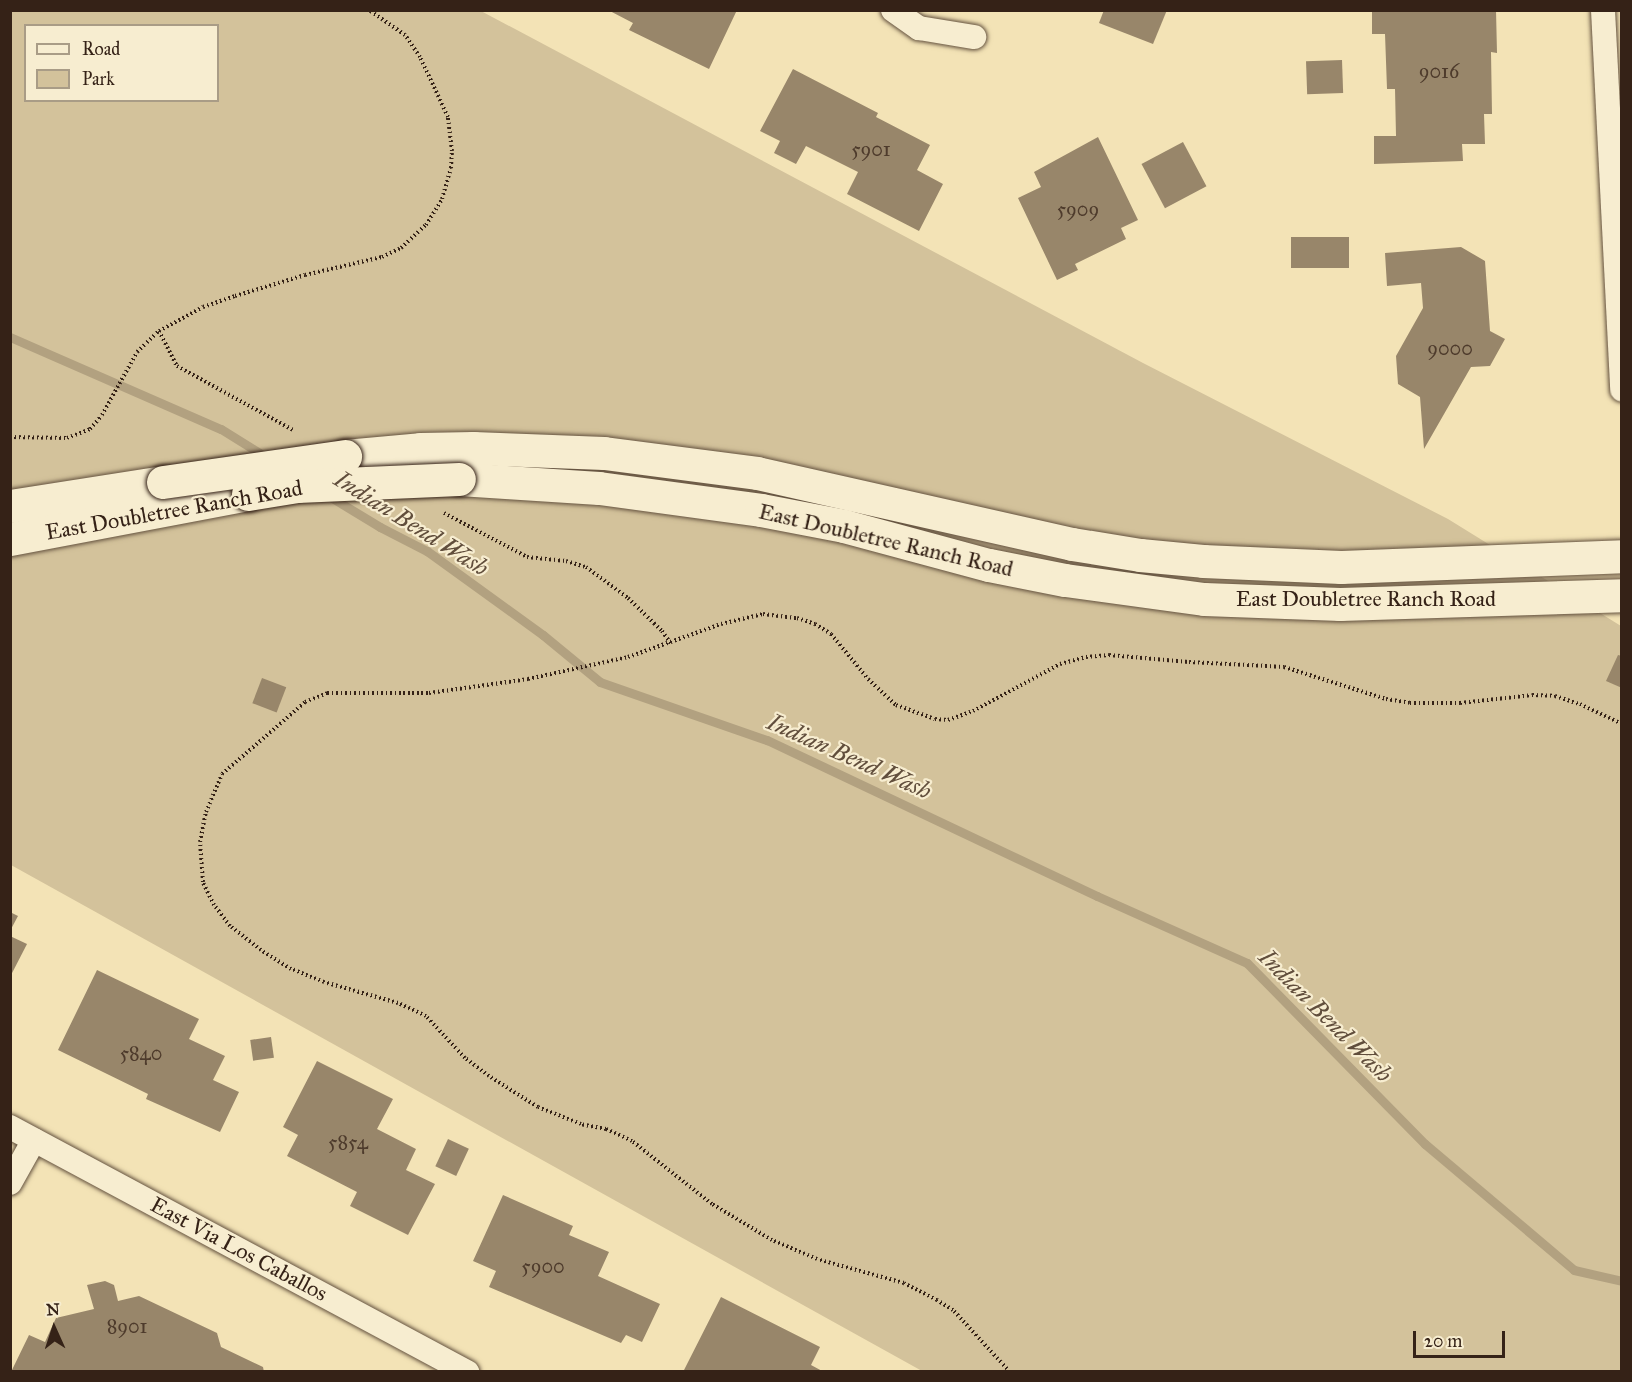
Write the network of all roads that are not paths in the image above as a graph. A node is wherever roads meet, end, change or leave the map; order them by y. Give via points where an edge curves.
1 (893, 10) edge
2 (1604, 10) edge
3 (974, 37) dead end
4 (1622, 390) edge
5 (10, 506) edge
6 (10, 539) edge
7 (1622, 556) edge
8 (1622, 595) edge
9 (10, 1127) edge
10 (34, 1140) junction
11 (10, 1183) edge
12 (467, 1371) edge

1 - 3 street via 919,28
2 - 4 street
5 - 7 main road, East Doubletree Ranch Road, bridge via 345,456 473,448 604,453 757,473 1072,544 1203,561 1341,567
6 - 8 main road, East Doubletree Ranch Road, bridge via 297,486 459,479 599,488 761,510 844,526 1032,574 1204,599 1340,604
9 - 10 street, East Via Los Caballos
10 - 11 street
10 - 12 street, East Via Los Caballos

